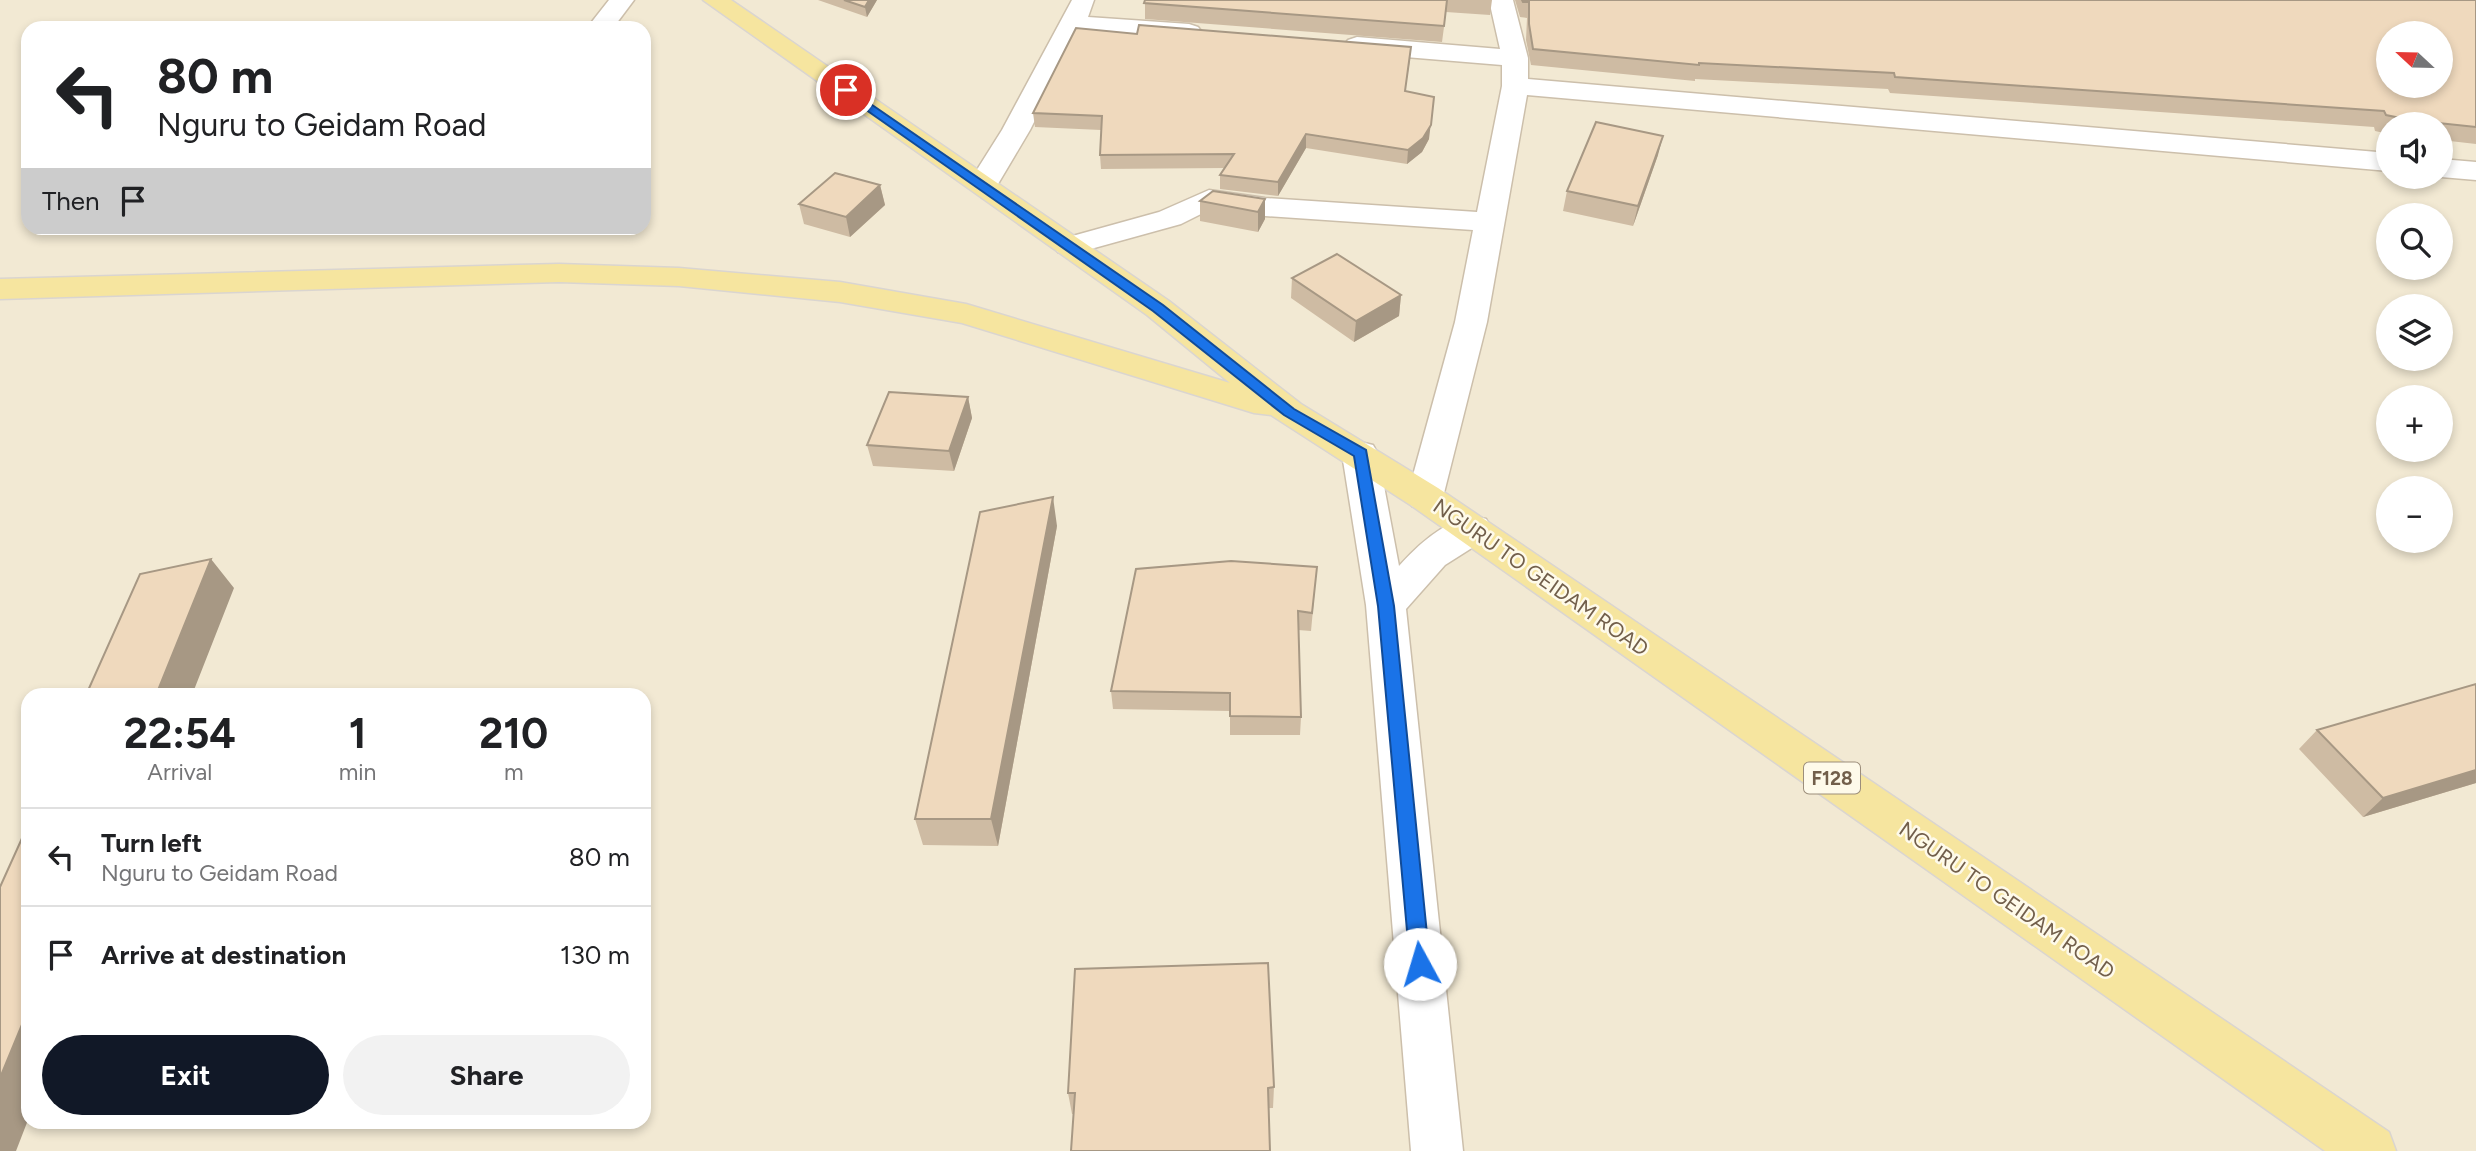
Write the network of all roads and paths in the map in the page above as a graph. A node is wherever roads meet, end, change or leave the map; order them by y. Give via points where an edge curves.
1 (622, 0) edge
2 (715, 0) edge
3 (1501, 0) edge
4 (1078, 12) edge
5 (606, 21) edge
6 (1211, 34) edge
7 (1335, 44) edge
8 (1515, 72) junction
9 (2376, 161) edge
10 (2453, 169) edge
11 (2476, 171) edge
12 (983, 184) junction
13 (1489, 222) junction
14 (1069, 246) junction
15 (0, 289) edge
16 (1289, 412) junction
17 (1360, 454) junction
18 (1425, 496) junction
19 (1473, 529) junction
20 (1386, 606) junction
21 (1437, 1151) edge
22 (2370, 1151) edge

1 - 5 street
2 - 12 main road, NGURU TO GEIDAM ROAD / F128
3 - 8 street
4 - 6 street
4 - 12 street
7 - 8 street
8 - 9 street
8 - 13 street
10 - 11 street
12 - 14 main road, NGURU TO GEIDAM ROAD / F128
13 - 14 street via 1209,199 1170,218
13 - 18 street via 1471,322
14 - 16 main road, NGURU TO GEIDAM ROAD / F128 via 1158,308
15 - 16 main road via 559,273 800,288 966,314
16 - 17 main road, NGURU TO GEIDAM ROAD / F128
17 - 18 main road, NGURU TO GEIDAM ROAD / F128
17 - 20 street
18 - 19 main road, NGURU TO GEIDAM ROAD / F128
19 - 20 street via 1432,555
19 - 22 main road, NGURU TO GEIDAM ROAD / F128
20 - 21 street

